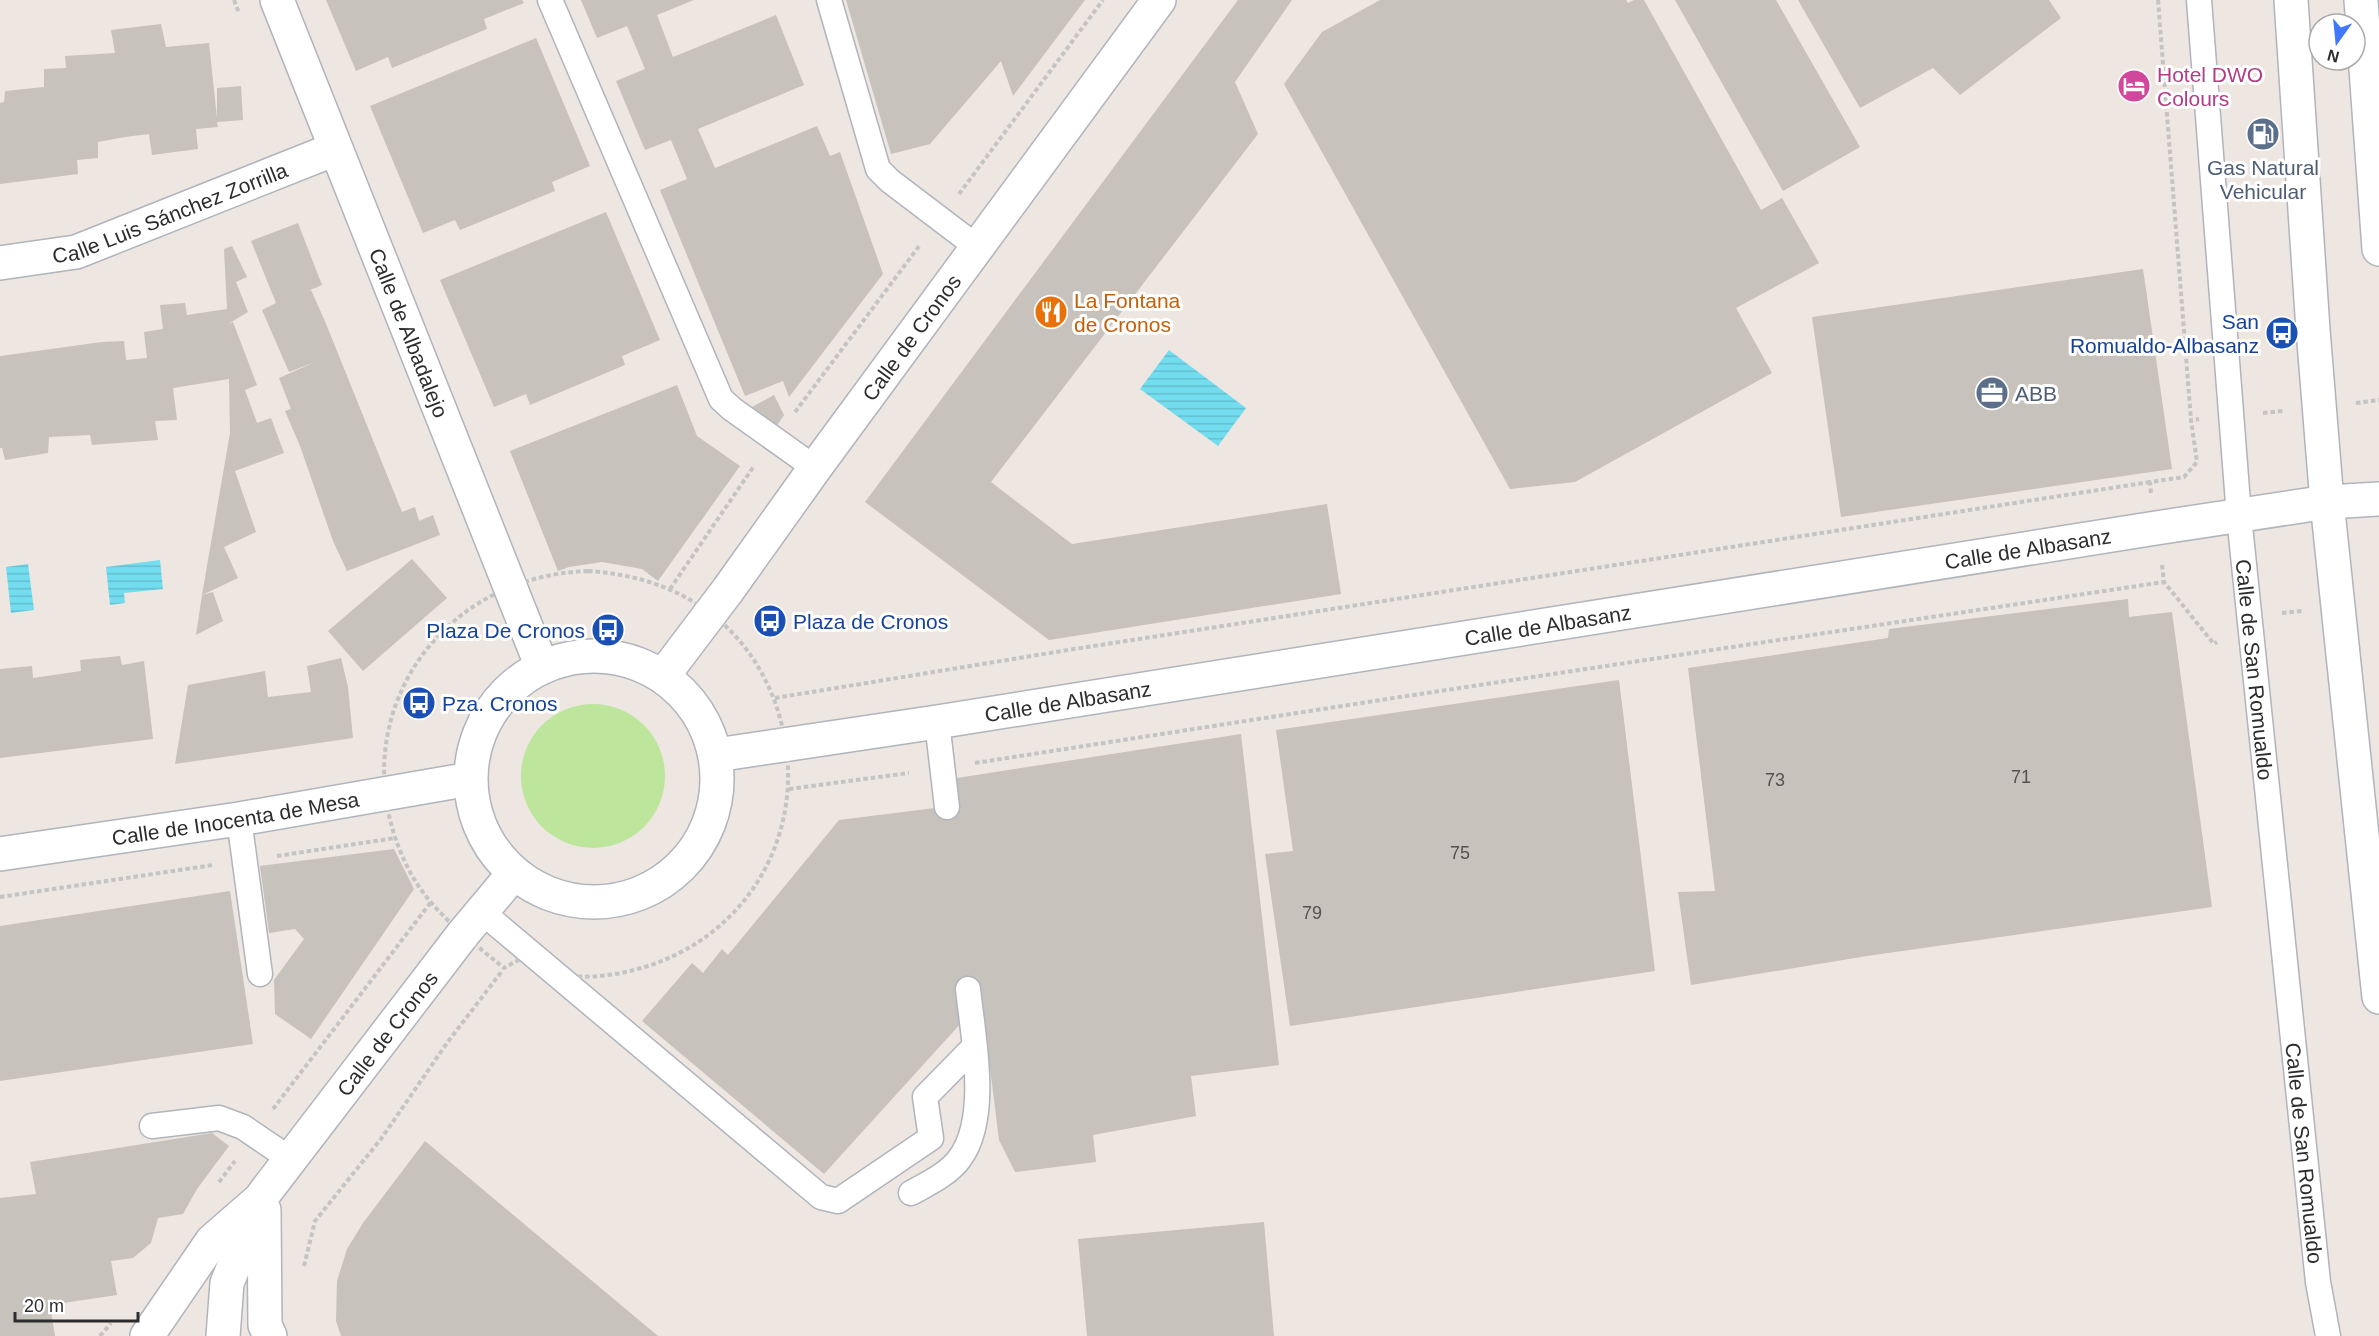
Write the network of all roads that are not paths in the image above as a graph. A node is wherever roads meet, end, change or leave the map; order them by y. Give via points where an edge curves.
1 (276, 0) edge
2 (550, 0) edge
3 (829, 0) edge
4 (1159, 0) edge
5 (2199, 0) edge
6 (2290, 0) edge
7 (2361, 0) edge
8 (335, 149) junction
9 (977, 247) junction
10 (2379, 249) edge
11 (0, 263) edge
12 (815, 468) junction
13 (2379, 499) edge
14 (2327, 502) junction
15 (2239, 516) junction
16 (542, 667) junction
17 (663, 676) junction
18 (937, 722) junction
19 (716, 755) junction
20 (470, 779) junction
21 (947, 807) dead end
22 (239, 819) junction
23 (0, 854) edge
24 (514, 873) junction
25 (472, 923) junction
26 (260, 974) dead end
27 (968, 989) dead end
28 (2379, 997) edge
29 (975, 1047) junction
30 (152, 1126) dead end
31 (290, 1159) junction
32 (911, 1193) dead end
33 (263, 1195) junction
34 (147, 1336) edge
35 (223, 1336) edge
36 (270, 1336) edge
37 (2328, 1336) edge

1 - 8 street, Calle de Albadalejo
2 - 12 lane via 721,399
3 - 9 lane via 878,169
4 - 9 street, Calle de Cronos
5 - 15 lane, Calle de San Romualdo
6 - 14 street
7 - 10 street
8 - 11 street, Calle Luis Sánchez Zorrilla via 76,252
8 - 16 street, Calle de Albadalejo
9 - 12 street, Calle de Cronos
12 - 17 street, Calle de Cronos
13 - 14 street, Calle de Albasanz
14 - 15 street, Calle de Albasanz
14 - 28 street
15 - 18 street, Calle de Albasanz
15 - 37 lane, Calle de San Romualdo via 2318,1282
16 - 17 street via 582,656 624,659
16 - 20 street via 512,686 493,705 473,753
17 - 19 street via 687,697 705,725
18 - 19 street, Calle de Albasanz
18 - 21 lane
19 - 24 street via 718,793 708,830 687,862 657,886 622,900 584,903 547,893
20 - 22 street, Calle de Inocenta de Mesa
20 - 24 street via 475,814 490,847
22 - 23 street, Calle de Inocenta de Mesa
22 - 26 lane
24 - 25 street, Calle de Cronos
25 - 29 lane via 555,973 821,1197 838,1202 931,1138 925,1097
25 - 31 street, Calle de Cronos
27 - 29 lane
29 - 32 lane via 979,1086 972,1131 960,1158 935,1180
30 - 31 lane via 219,1118 243,1127
31 - 33 street, Calle de Cronos
33 - 34 street via 212,1241
33 - 35 street, Calle de Cronos via 227,1283
33 - 36 street via 265,1325

